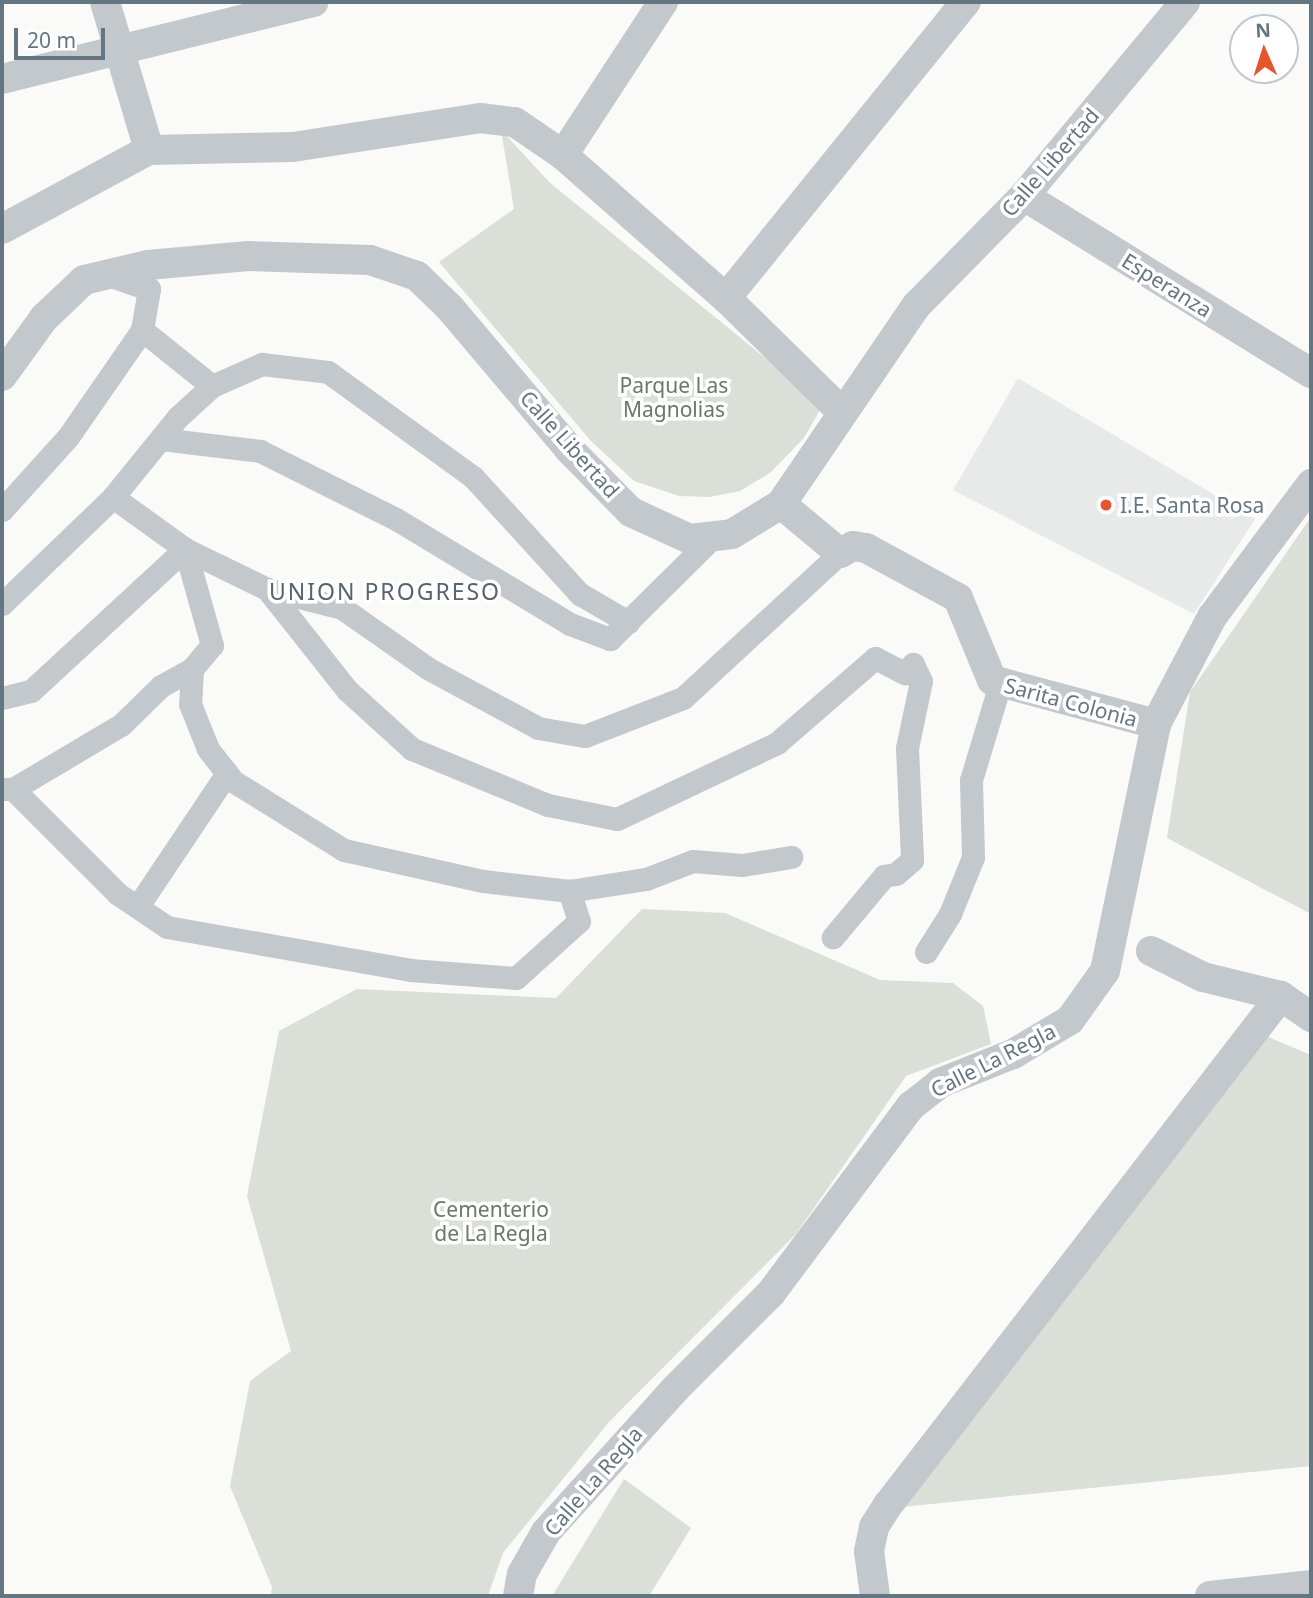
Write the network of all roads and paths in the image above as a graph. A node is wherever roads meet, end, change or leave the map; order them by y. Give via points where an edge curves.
1 (105, 2) edge
2 (314, 2) edge
3 (663, 2) edge
4 (966, 2) edge
5 (1185, 2) edge
6 (118, 48) junction
7 (2, 79) edge
8 (149, 150) junction
9 (563, 155) junction
10 (1024, 196) junction
11 (2, 229) edge
12 (108, 275) junction
13 (726, 298) junction
14 (142, 330) junction
15 (1311, 373) edge
16 (2, 376) edge
17 (212, 386) junction
18 (842, 412) junction
19 (162, 439) junction
20 (1311, 484) edge
21 (113, 497) junction
22 (781, 504) junction
23 (2, 510) edge
24 (713, 536) junction
25 (185, 549) junction
26 (840, 553) junction
27 (267, 589) junction
28 (2, 604) edge
29 (628, 622) junction
30 (192, 669) junction
31 (1000, 684) junction
32 (2, 698) edge
33 (1156, 724) junction
34 (227, 773) junction
35 (7, 789) edge
36 (791, 858) dead end
37 (569, 891) junction
38 (138, 906) junction
39 (833, 937) dead end
40 (1152, 951) dead end
41 (926, 952) dead end
42 (1282, 996) junction
43 (1311, 1017) edge
44 (1311, 1584) edge
45 (518, 1596) edge
46 (875, 1596) edge
47 (1210, 1596) edge

1 - 6 street
2 - 6 street
3 - 9 street
4 - 13 street
5 - 10 street, Calle Libertad
6 - 7 street
6 - 8 street
8 - 9 street via 293,147 480,118 515,122
8 - 11 street
9 - 13 street
10 - 15 street, Esperanza
10 - 18 street, Calle Libertad via 917,305
12 - 14 street via 149,289
12 - 16 street, Calle Libertad via 84,281 44,318
12 - 24 street, Calle Libertad via 248,256 370,260 417,276 631,512 690,539
13 - 18 street
14 - 17 street
14 - 23 street via 68,438
17 - 19 street
17 - 29 street via 262,364 328,372 473,477 580,594
18 - 22 street, Calle Libertad
19 - 21 street
19 - 29 street via 260,451 396,519 570,624 610,639
20 - 33 street, Calle La Regla via 1212,617
21 - 25 street
21 - 28 street
22 - 24 street, Calle Libertad via 732,534
22 - 26 street
24 - 29 street
25 - 27 street
25 - 30 street via 212,645
25 - 32 street via 31,691
26 - 27 street via 683,698 585,736 538,728 429,669 342,608
26 - 31 street, Sarita Colonia via 853,546 866,548 958,598 988,674
27 - 39 street via 347,690 412,749 548,805 617,819 777,743 875,658 905,673 912,664 921,681 907,748 912,860 897,874 884,876
30 - 34 street via 190,704 208,749
30 - 35 street via 161,686 121,725
31 - 33 street, Sarita Colonia
31 - 41 street via 971,780 973,857 950,914
33 - 45 street, Calle La Regla via 1105,971 1070,1020 1013,1054 940,1083 911,1106 771,1293 674,1389 553,1524 522,1574
34 - 37 street via 344,850 483,881
34 - 38 street
35 - 38 street via 118,894
36 - 37 street via 742,865 693,860 646,879
37 - 38 street via 579,921 516,978 410,970 167,927
40 - 42 street via 1203,977
42 - 43 street
42 - 46 street via 888,1504 874,1527 869,1551
44 - 47 street

